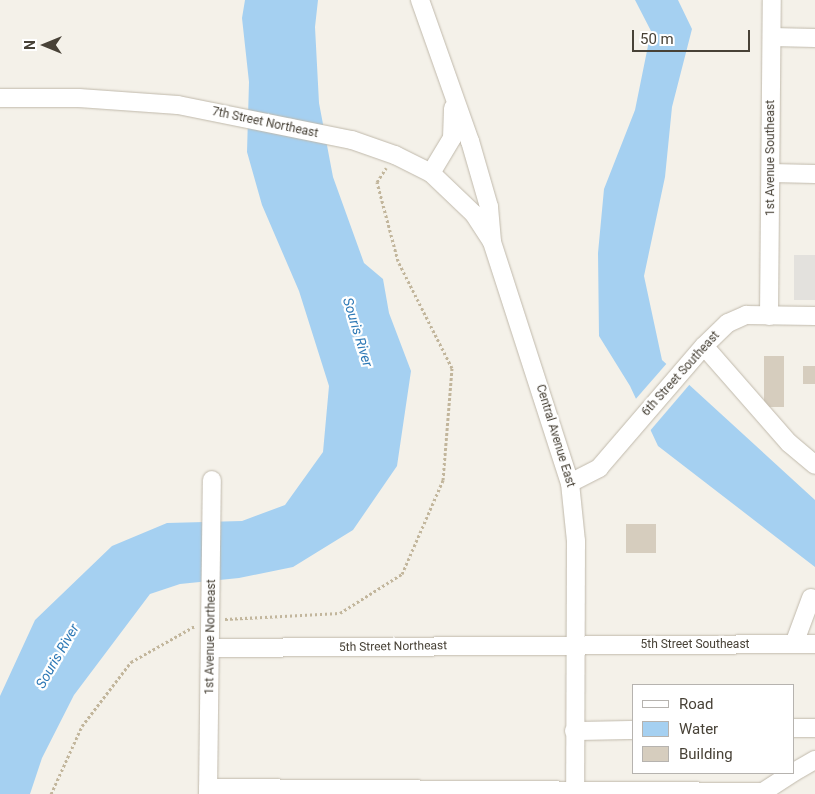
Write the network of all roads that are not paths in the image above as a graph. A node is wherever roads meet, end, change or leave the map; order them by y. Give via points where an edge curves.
1 (420, 0) edge
2 (772, 0) edge
3 (772, 37) junction
4 (815, 38) edge
5 (451, 93) junction
6 (0, 98) edge
7 (430, 173) junction
8 (771, 173) junction
9 (815, 174) edge
10 (492, 242) junction
11 (769, 316) junction
12 (815, 316) edge
13 (701, 349) junction
14 (815, 465) edge
15 (212, 480) dead end
16 (570, 483) junction
17 (811, 598) dead end
18 (794, 644) junction
19 (815, 644) edge
20 (575, 645) junction
21 (210, 648) junction
22 (795, 728) edge
23 (815, 728) edge
24 (632, 730) edge
25 (574, 731) junction
26 (815, 760) edge
27 (795, 771) edge
28 (790, 774) edge
29 (208, 791) edge
30 (575, 792) edge
31 (761, 793) edge

1 - 5 street, Central Avenue East
2 - 3 street, 1st Avenue Southeast
3 - 4 street
3 - 8 street, 1st Avenue Southeast
5 - 7 street, Central Avenue East via 455,120 452,138
5 - 10 street, Central Avenue East via 487,197
6 - 7 street, 7th Street Northeast via 146,102 223,114 352,140 395,155
7 - 10 street, 7th Street Northeast via 474,214
8 - 9 street
8 - 11 street, 1st Avenue Southeast
10 - 16 street, Central Avenue East
11 - 12 street, 6th Street Southeast
11 - 13 street, 6th Street Southeast via 746,315 728,323
13 - 14 street
13 - 16 street, 6th Street Southeast via 599,468
15 - 21 street, 1st Avenue Northeast
16 - 20 street, Central Avenue East via 576,541
17 - 18 street
18 - 19 street, 5th Street Southeast
18 - 20 street, 5th Street Southeast
20 - 21 street, 5th Street Northeast
20 - 25 street, Central Avenue East
21 - 29 street, 1st Avenue Northeast
22 - 23 street
24 - 25 street
25 - 30 street, Central Avenue East
26 - 27 street
28 - 31 street
29 - 30 street
30 - 31 street

